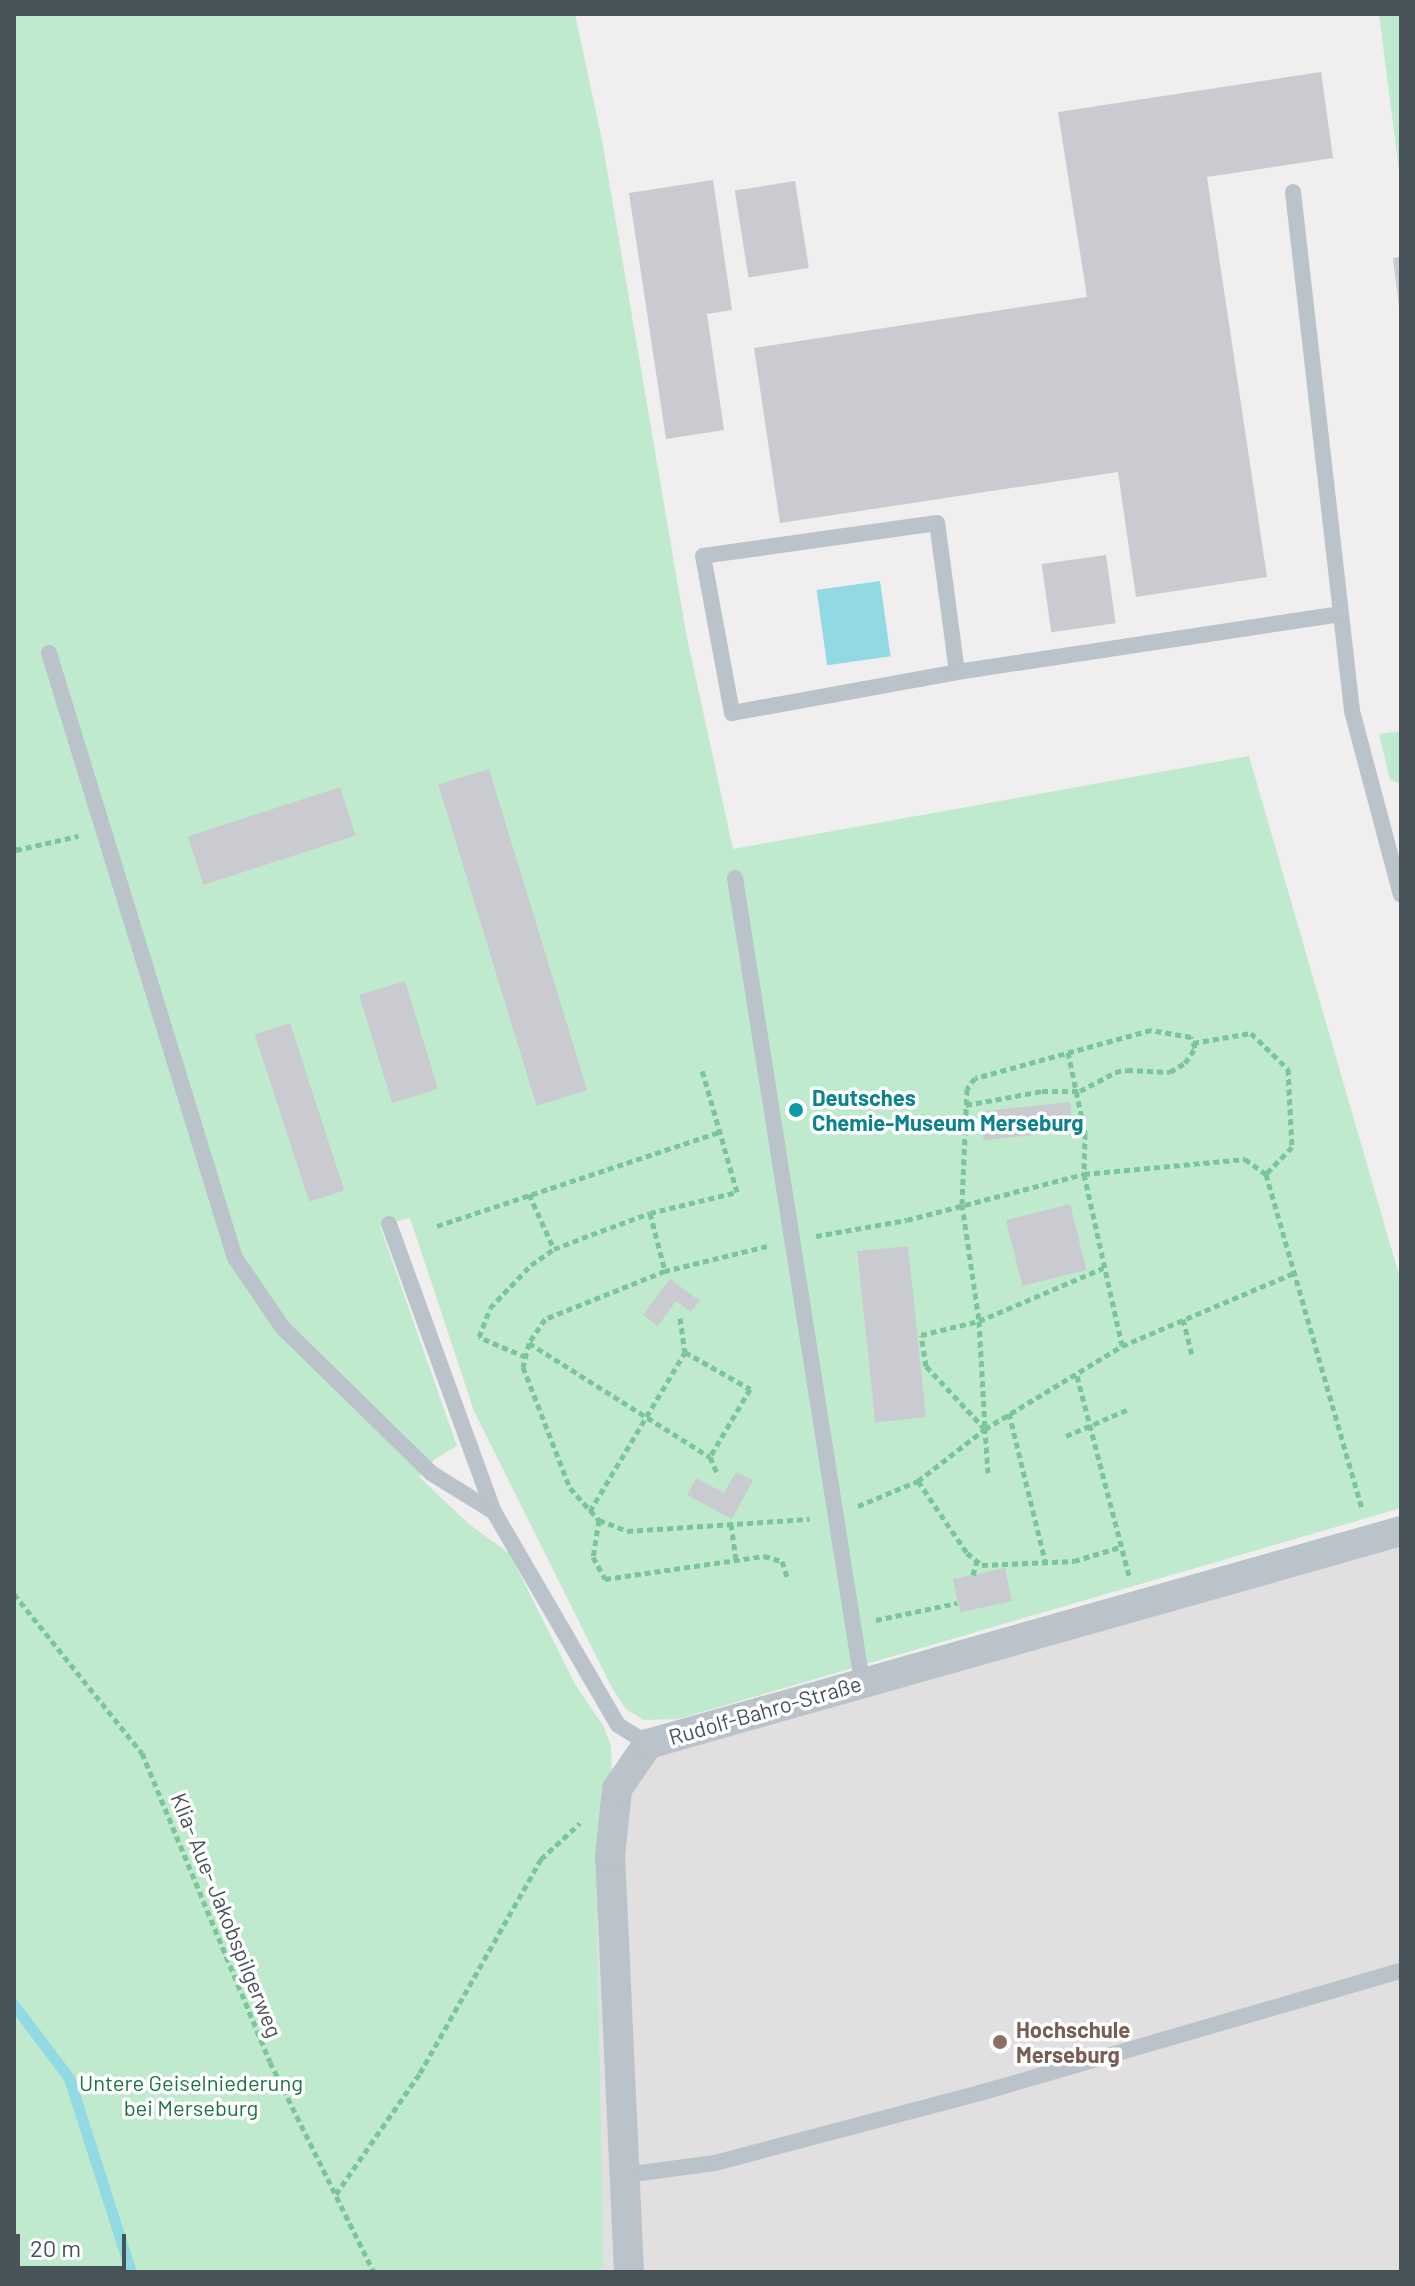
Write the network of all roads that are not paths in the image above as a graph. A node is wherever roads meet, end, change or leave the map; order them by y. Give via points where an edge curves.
1 (1293, 192) dead end
2 (1341, 614) junction
3 (49, 653) dead end
4 (957, 672) junction
5 (735, 878) dead end
6 (1401, 895) edge
7 (389, 1224) dead end
8 (494, 1512) junction
9 (1387, 1535) edge
10 (862, 1682) junction
11 (648, 1744) junction
12 (1401, 1971) edge
13 (625, 2175) junction
14 (629, 2272) edge

1 - 2 lane
2 - 4 lane
2 - 6 lane via 1352,711
3 - 8 lane via 235,1258 283,1328 431,1473
4 - 4 lane via 732,713 703,556 937,523
5 - 10 lane
7 - 8 lane
8 - 11 lane via 618,1725
9 - 10 street, Rudolf-Bahro-Straße
10 - 11 street, Rudolf-Bahro-Straße
11 - 13 street, Rudolf-Bahro-Straße via 617,1789 610,1856
12 - 13 lane via 730,2160
13 - 14 street, Rudolf-Bahro-Straße

